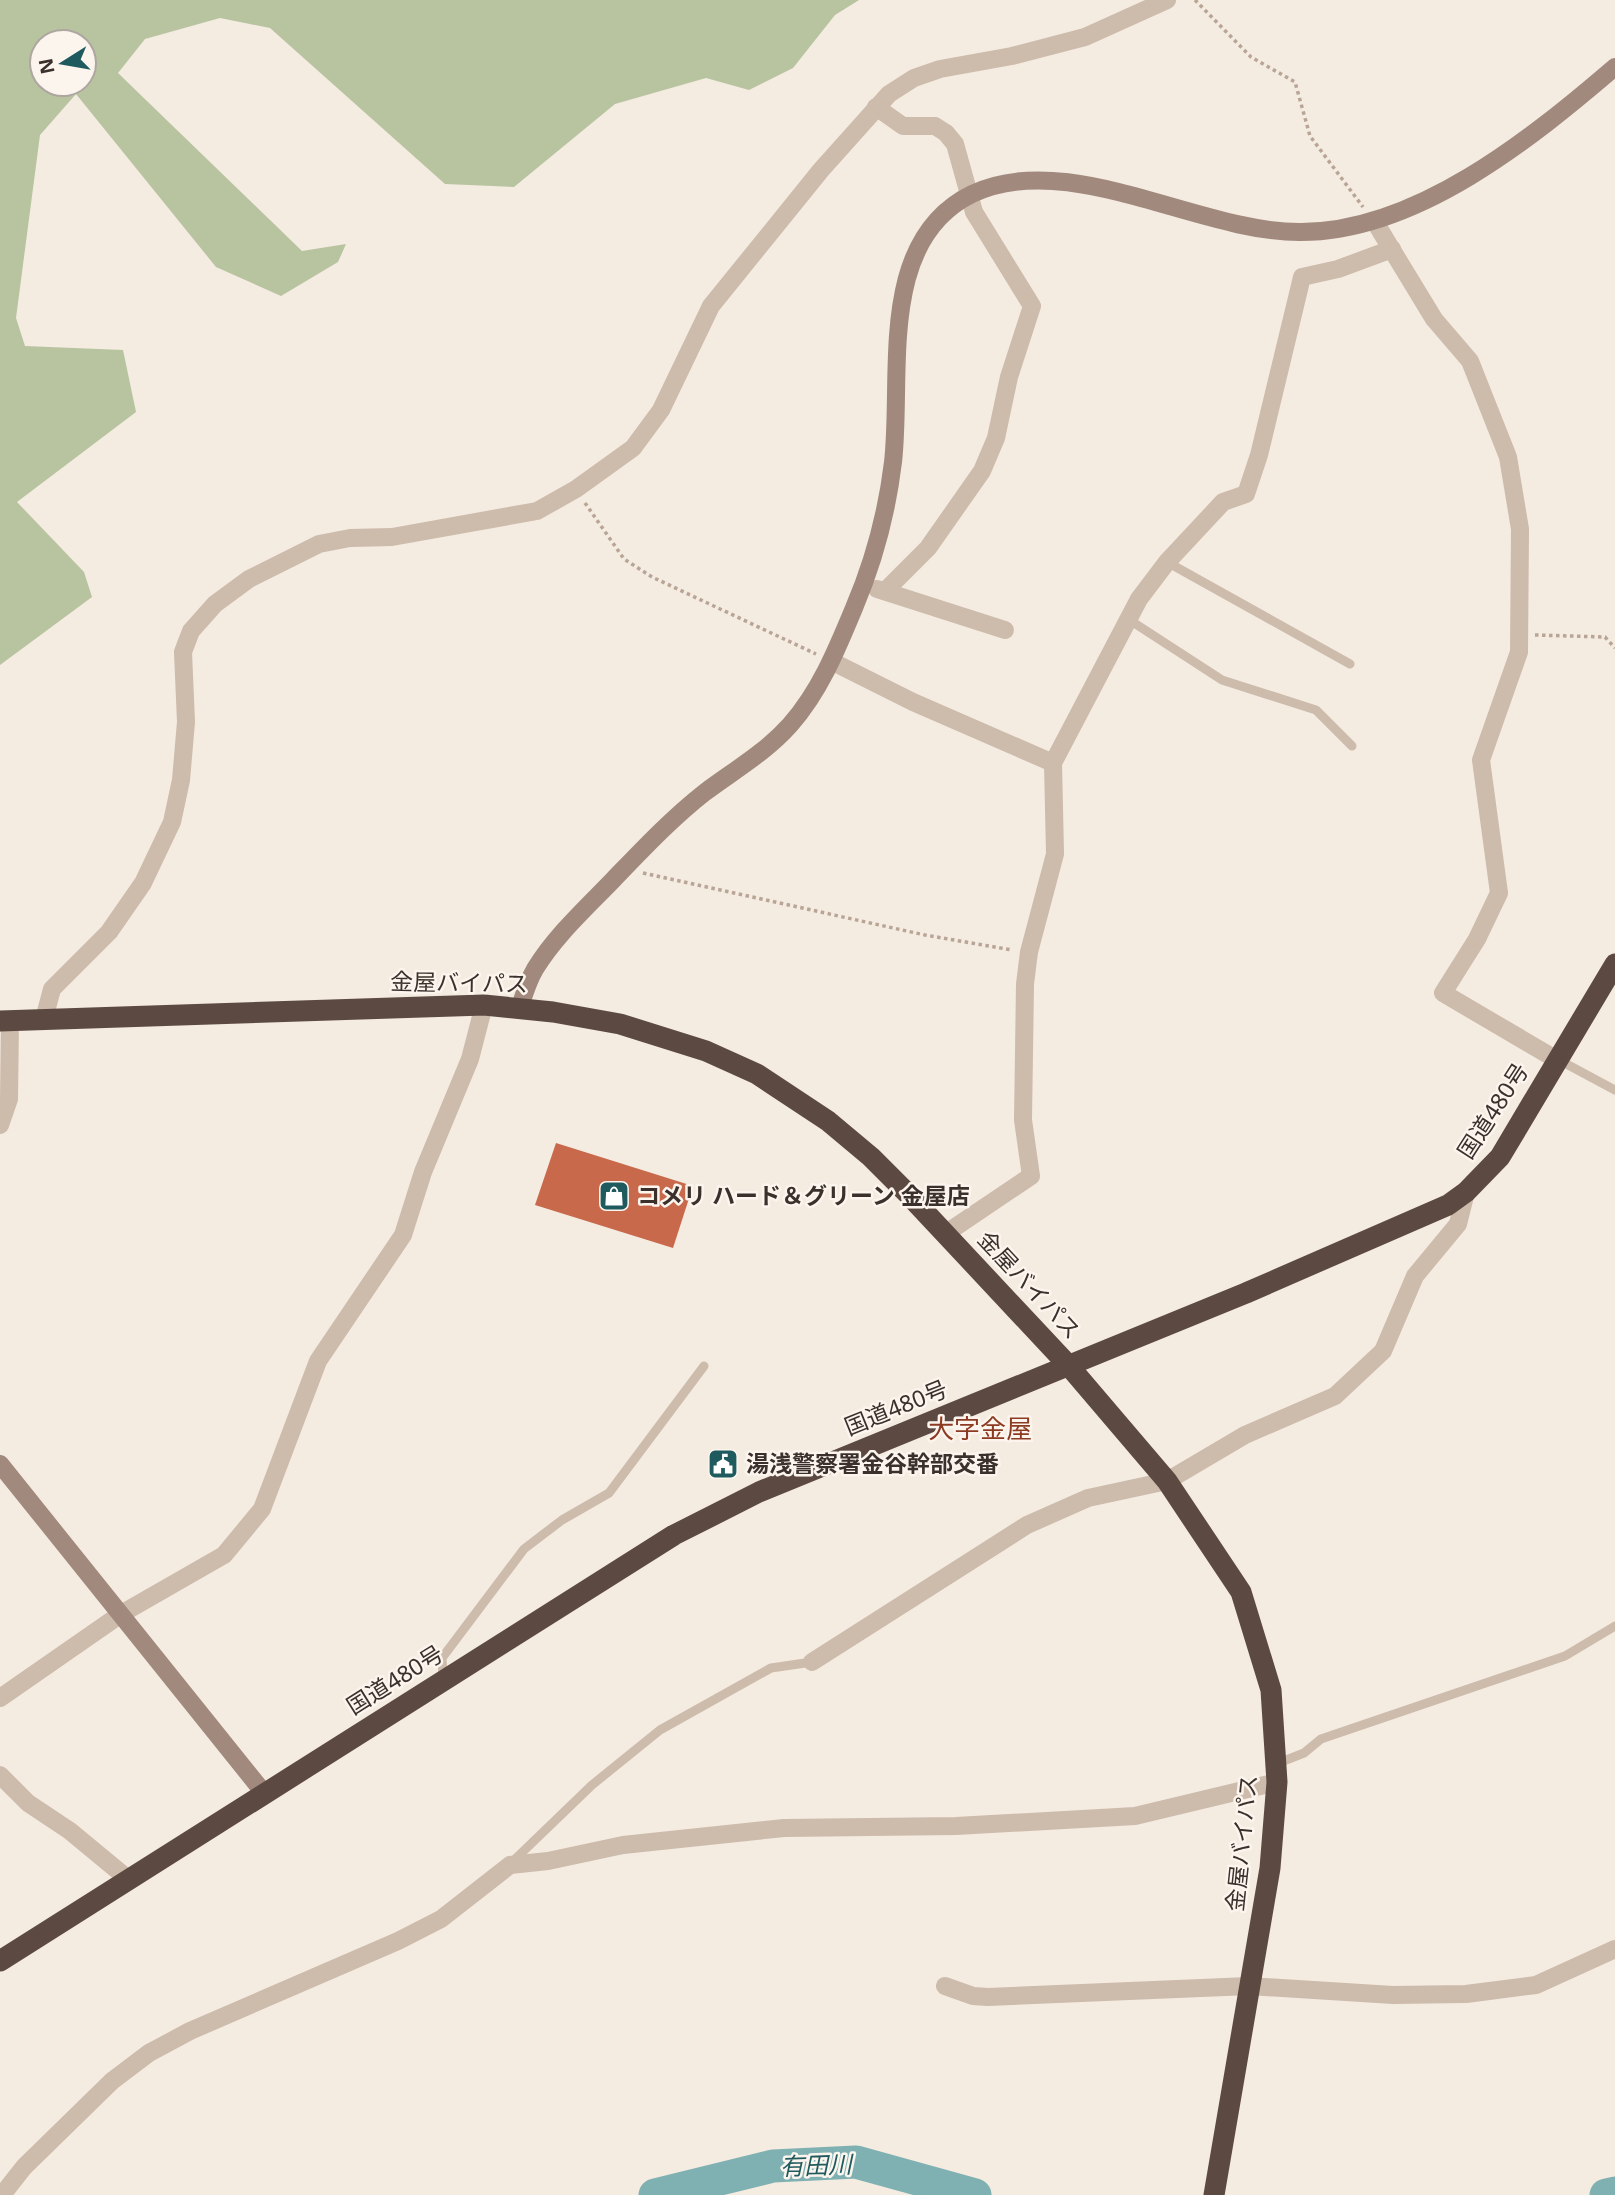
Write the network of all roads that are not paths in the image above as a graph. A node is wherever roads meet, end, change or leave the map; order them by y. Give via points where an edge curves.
1 (1167, 0) edge
2 (1615, 67) edge
3 (876, 107) junction
4 (969, 195) junction
5 (1375, 222) junction
6 (1392, 249) junction
7 (1167, 562) junction
8 (863, 585) junction
9 (885, 591) junction
10 (1128, 620) junction
11 (1005, 630) dead end
12 (831, 661) junction
13 (1350, 664) dead end
14 (1352, 746) dead end
15 (1053, 763) junction
16 (1615, 964) edge
17 (484, 1005) junction
18 (520, 1007) junction
19 (44, 1019) junction
20 (5, 1020) edge
21 (1558, 1060) junction
22 (1615, 1090) edge
23 (0, 1125) edge
24 (1466, 1192) junction
25 (945, 1234) junction
26 (704, 1366) dead end
27 (1069, 1366) junction
28 (0, 1464) edge
29 (1167, 1481) junction
30 (121, 1614) junction
31 (1615, 1626) edge
32 (812, 1662) joint
33 (443, 1681) junction
34 (0, 1698) edge
35 (1277, 1773) junction
36 (0, 1775) edge
37 (264, 1793) junction
38 (510, 1865) junction
39 (128, 1879) junction
40 (1615, 1949) edge
41 (0, 1961) edge
42 (945, 1986) dead end
43 (1248, 1993) junction
44 (2, 2195) edge
45 (1214, 2195) edge

1 - 3 street via 1085,37 927,73 889,94
2 - 5 street via 1488,163 1423,201
3 - 4 street via 903,126 935,126 946,132 955,144
3 - 19 street via 711,306 661,410 634,448 537,511 392,537 319,544 249,579 215,604 191,631 183,652 186,722 172,822 144,883 108,932 52,989
4 - 5 street via 1006,183 1048,180 1277,231 1331,231
4 - 8 street via 929,231 917,249 905,287 890,485
4 - 9 street via 993,246 1032,306 1009,377 996,438 982,471 928,548
5 - 6 street
6 - 7 street via 1302,277 1246,494 1223,502
6 - 21 street via 1434,319 1470,361 1508,457 1520,529 1518,652 1481,760 1499,893 1443,993
7 - 10 street
7 - 13 lane
8 - 9 street
8 - 12 street
9 - 11 street
10 - 14 lane via 1222,680 1316,710
10 - 15 street
12 - 15 street
12 - 18 street via 805,708 771,744 703,794 624,869 542,959
15 - 25 street via 1055,854 1025,984 1023,1092 1031,1176
16 - 21 highway, 国道480号
17 - 18 highway, 金屋バイパス
17 - 19 highway, 金屋バイパス
17 - 30 street via 470,1059 423,1172 403,1235 318,1361 262,1509 224,1555
18 - 25 highway, 金屋バイパス via 652,1032 757,1074 828,1121 871,1157
19 - 20 highway, 金屋バイパス
20 - 23 street via 9,1099
21 - 22 lane
21 - 24 highway, 国道480号 via 1500,1157
24 - 27 highway, 国道480号 via 1428,1216
24 - 29 street via 1458,1224 1415,1276 1382,1351 1335,1396 1245,1435
25 - 27 highway, 金屋バイパス
26 - 33 lane via 609,1493 524,1549 442,1658
27 - 29 highway, 金屋バイパス
27 - 33 highway, 国道480号 via 759,1492 674,1535
28 - 30 street
29 - 32 street via 1088,1499 1027,1525
29 - 35 highway, 金屋バイパス via 1241,1592 1272,1690
30 - 34 street
30 - 37 street
31 - 35 lane via 1564,1656 1321,1739
32 - 38 lane via 771,1668 660,1730 592,1785
33 - 37 highway, 国道480号
35 - 38 street via 1135,1816 956,1826 784,1828 623,1845
35 - 43 highway, 金屋バイパス via 1270,1868
36 - 39 street
37 - 39 highway, 国道480号
38 - 44 street via 441,1919 149,2053 112,2081 24,2167
39 - 41 highway, 国道480号
40 - 43 street via 1536,1985 1491,1992
42 - 43 street via 988,1997
43 - 45 highway, 金屋バイパス

